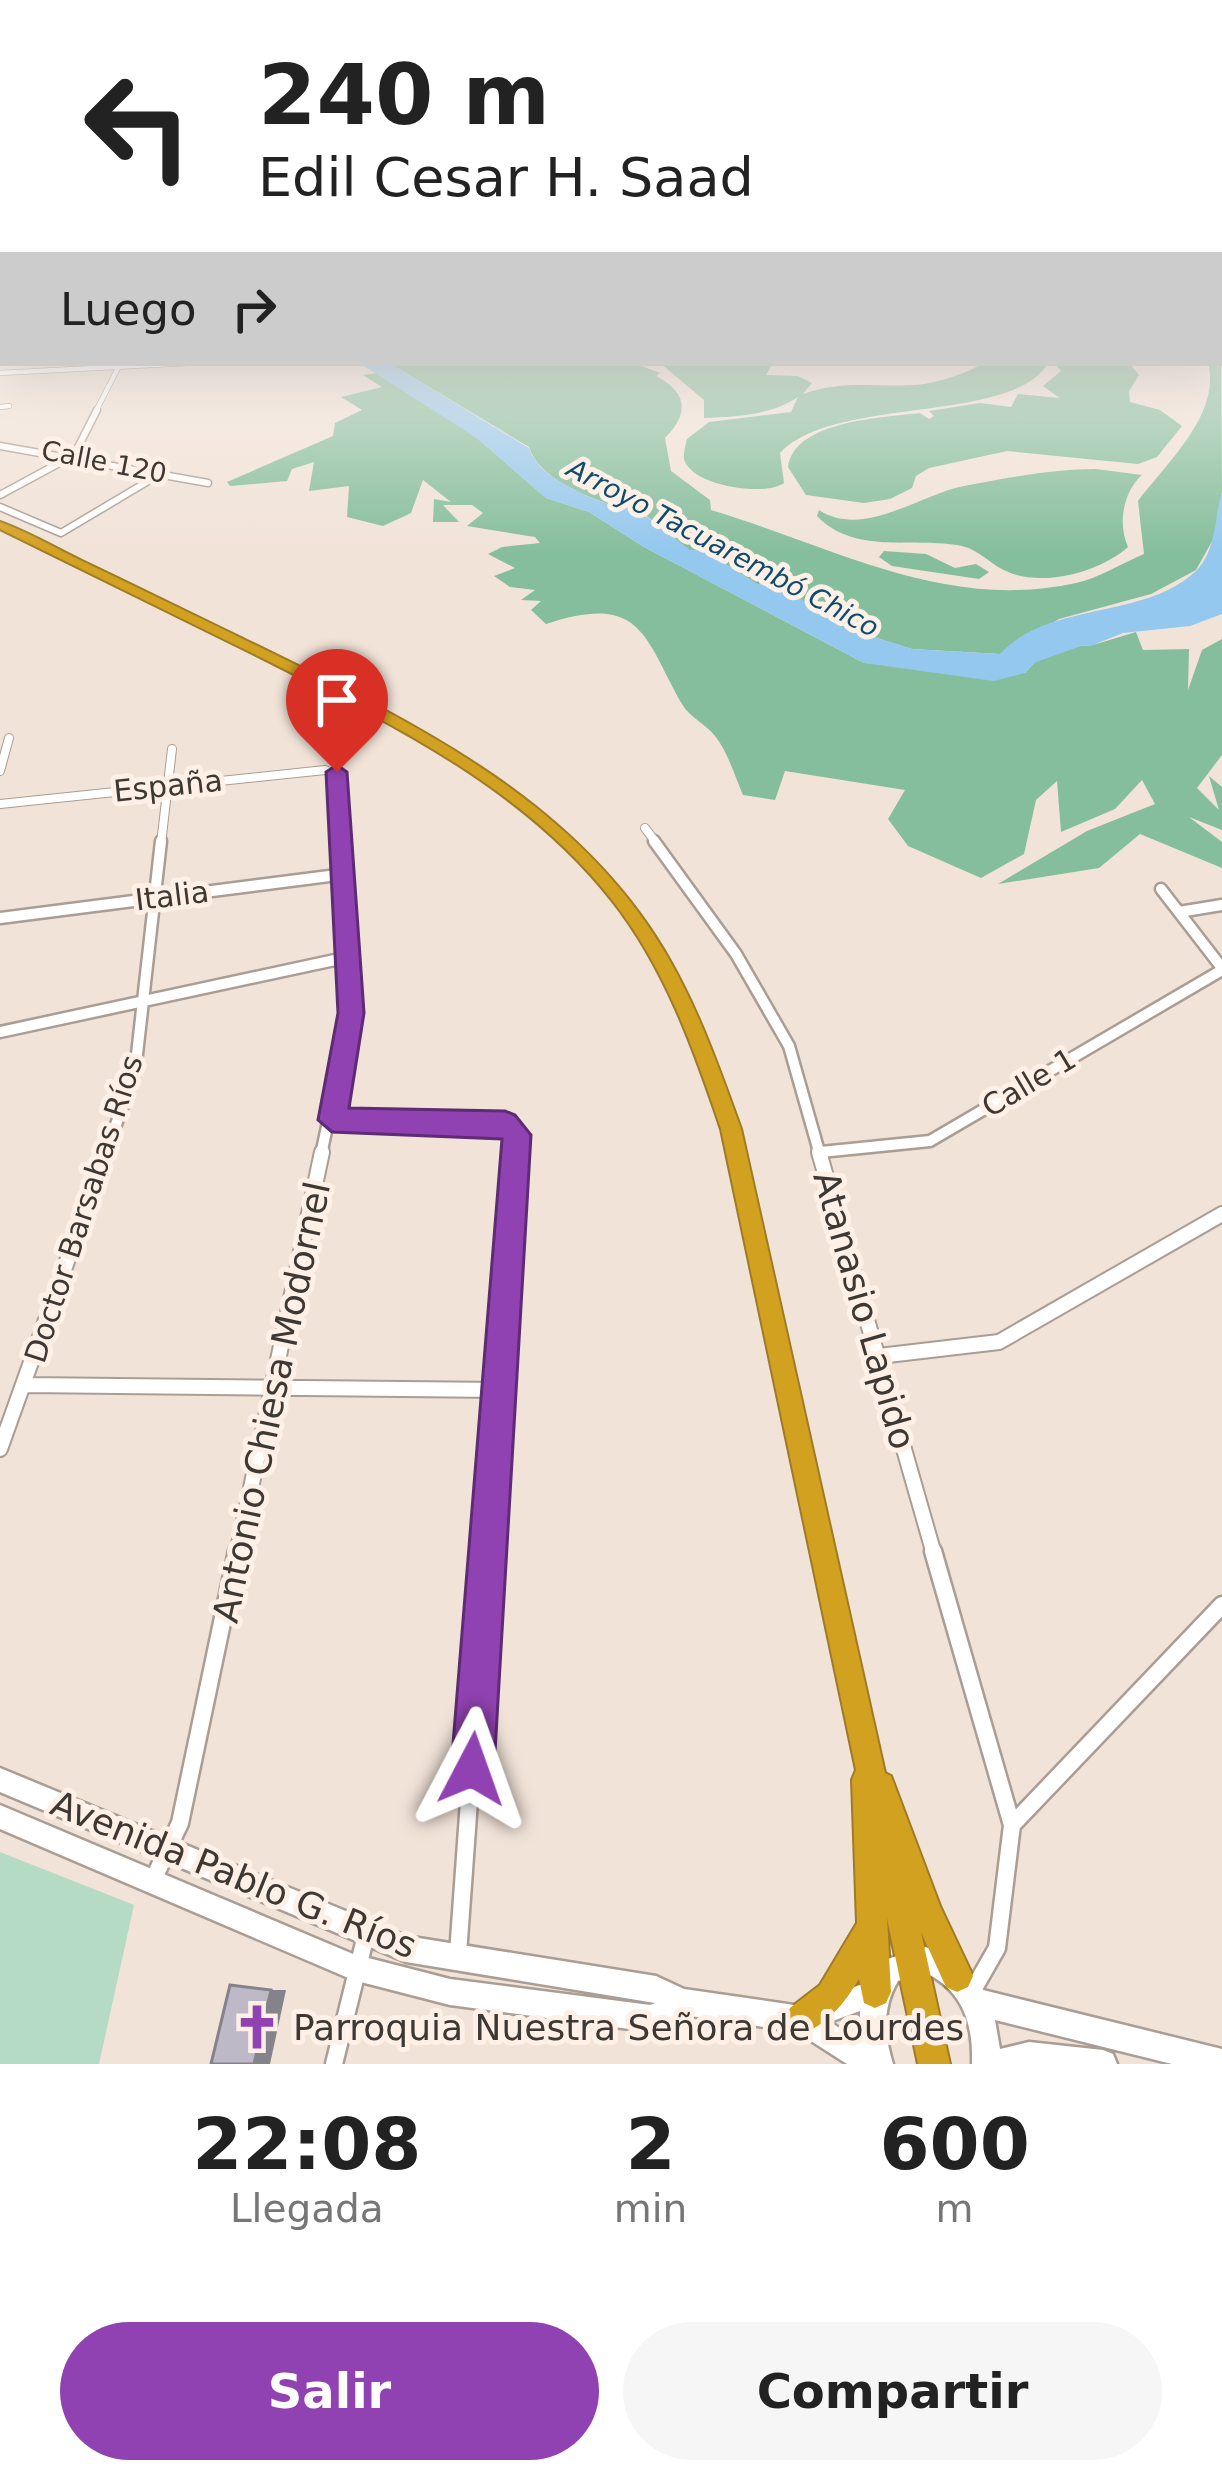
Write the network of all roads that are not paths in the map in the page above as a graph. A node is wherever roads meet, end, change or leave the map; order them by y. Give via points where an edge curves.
1 (118, 366) joint
2 (0, 373) edge
3 (0, 446) edge
4 (74, 455) junction
5 (161, 473) junction
6 (208, 483) dead end
7 (0, 495) edge
8 (0, 507) edge
9 (0, 524) edge
10 (9, 738) dead end
11 (172, 749) dead end
12 (0, 771) edge
13 (337, 772) joint
14 (168, 785) junction
15 (0, 805) edge
16 (645, 828) dead end
17 (345, 874) junction
18 (1161, 889) dead end
19 (154, 898) junction
20 (1222, 904) edge
21 (1179, 912) junction
22 (0, 918) edge
23 (344, 958) junction
24 (1222, 969) edge
25 (143, 1001) junction
26 (0, 1032) edge
27 (332, 1120) junction
28 (821, 1152) junction
29 (1222, 1214) edge
30 (879, 1356) junction
31 (26, 1385) junction
32 (272, 1388) junction
33 (501, 1390) junction
34 (0, 1449) edge
35 (1222, 1605) edge
36 (868, 1758) junction
37 (0, 1780) edge
38 (0, 1817) edge
39 (1012, 1826) junction
40 (169, 1847) junction
41 (153, 1881) junction
42 (869, 1932) junction
43 (366, 1935) junction
44 (458, 1958) junction
45 (910, 1960) junction
46 (353, 1967) junction
47 (968, 1990) junction
48 (875, 1992) junction
49 (682, 2002) junction
50 (801, 2019) junction
51 (1090, 2032) junction
52 (1030, 2059) edge
53 (1098, 2063) edge
54 (1222, 2063) edge
55 (334, 2064) edge
56 (875, 2064) edge
57 (934, 2064) edge
58 (991, 2064) edge

1 - 2 street
1 - 4 street
3 - 4 street, Calle 120
4 - 5 street, Calle 120
4 - 7 street
5 - 6 street, Calle 120
5 - 8 street via 54,534
9 - 36 highway via 476,764 570,842 644,932 692,1017 731,1129
10 - 12 street
11 - 14 street, Doctor Barsabas Ríos
13 - 14 street, España
13 - 17 street, Antonio Chiesa Modornel
14 - 15 street, España
14 - 19 street, Doctor Barsabas Ríos
16 - 28 street, Atanasio Lapido via 764,996 789,1046
17 - 19 street, Italia
17 - 23 street, Antonio Chiesa Modornel
18 - 21 street
19 - 22 street, Italia
19 - 25 street, Doctor Barsabas Ríos
20 - 21 street
21 - 24 street
23 - 25 street
23 - 27 street, Antonio Chiesa Modornel via 351,1013
24 - 28 street, Calle 1 via 930,1141
25 - 26 street
25 - 31 street, Doctor Barsabas Ríos via 135,1072
27 - 32 street, Antonio Chiesa Modornel
27 - 33 street via 505,1123 514,1130
28 - 30 street, Atanasio Lapido
29 - 30 street via 999,1342
30 - 39 street, Atanasio Lapido
31 - 32 street
31 - 34 street, Doctor Barsabas Ríos
32 - 33 street
32 - 40 street, Antonio Chiesa Modornel
33 - 44 street
35 - 39 street
36 - 42 highway
36 - 45 highway
36 - 47 highway
37 - 40 street, Avenida Pablo G. Ríos
38 - 41 street, Avenida Pablo G. Ríos
39 - 47 street via 997,1948
40 - 41 street, Antonio Chiesa Modornel
40 - 43 street, Avenida Pablo G. Ríos
41 - 46 street, Avenida Pablo G. Ríos
42 - 48 highway
42 - 50 highway via 831,1996
43 - 44 street, Avenida Pablo G. Ríos
43 - 46 street
44 - 49 street, Avenida Pablo G. Ríos via 656,1989
45 - 47 street via 926,1960
45 - 48 street via 890,1970
45 - 57 highway
46 - 49 street, Avenida Pablo G. Ríos via 450,1992 652,2019
46 - 55 street
47 - 51 street
47 - 58 street
48 - 50 street, Avenida Pablo G. Ríos
48 - 56 street
49 - 50 street, Avenida Pablo G. Ríos
50 - 56 street, Avenida Pablo G. Ríos
51 - 53 street
51 - 54 street
52 - 53 street
52 - 58 street

